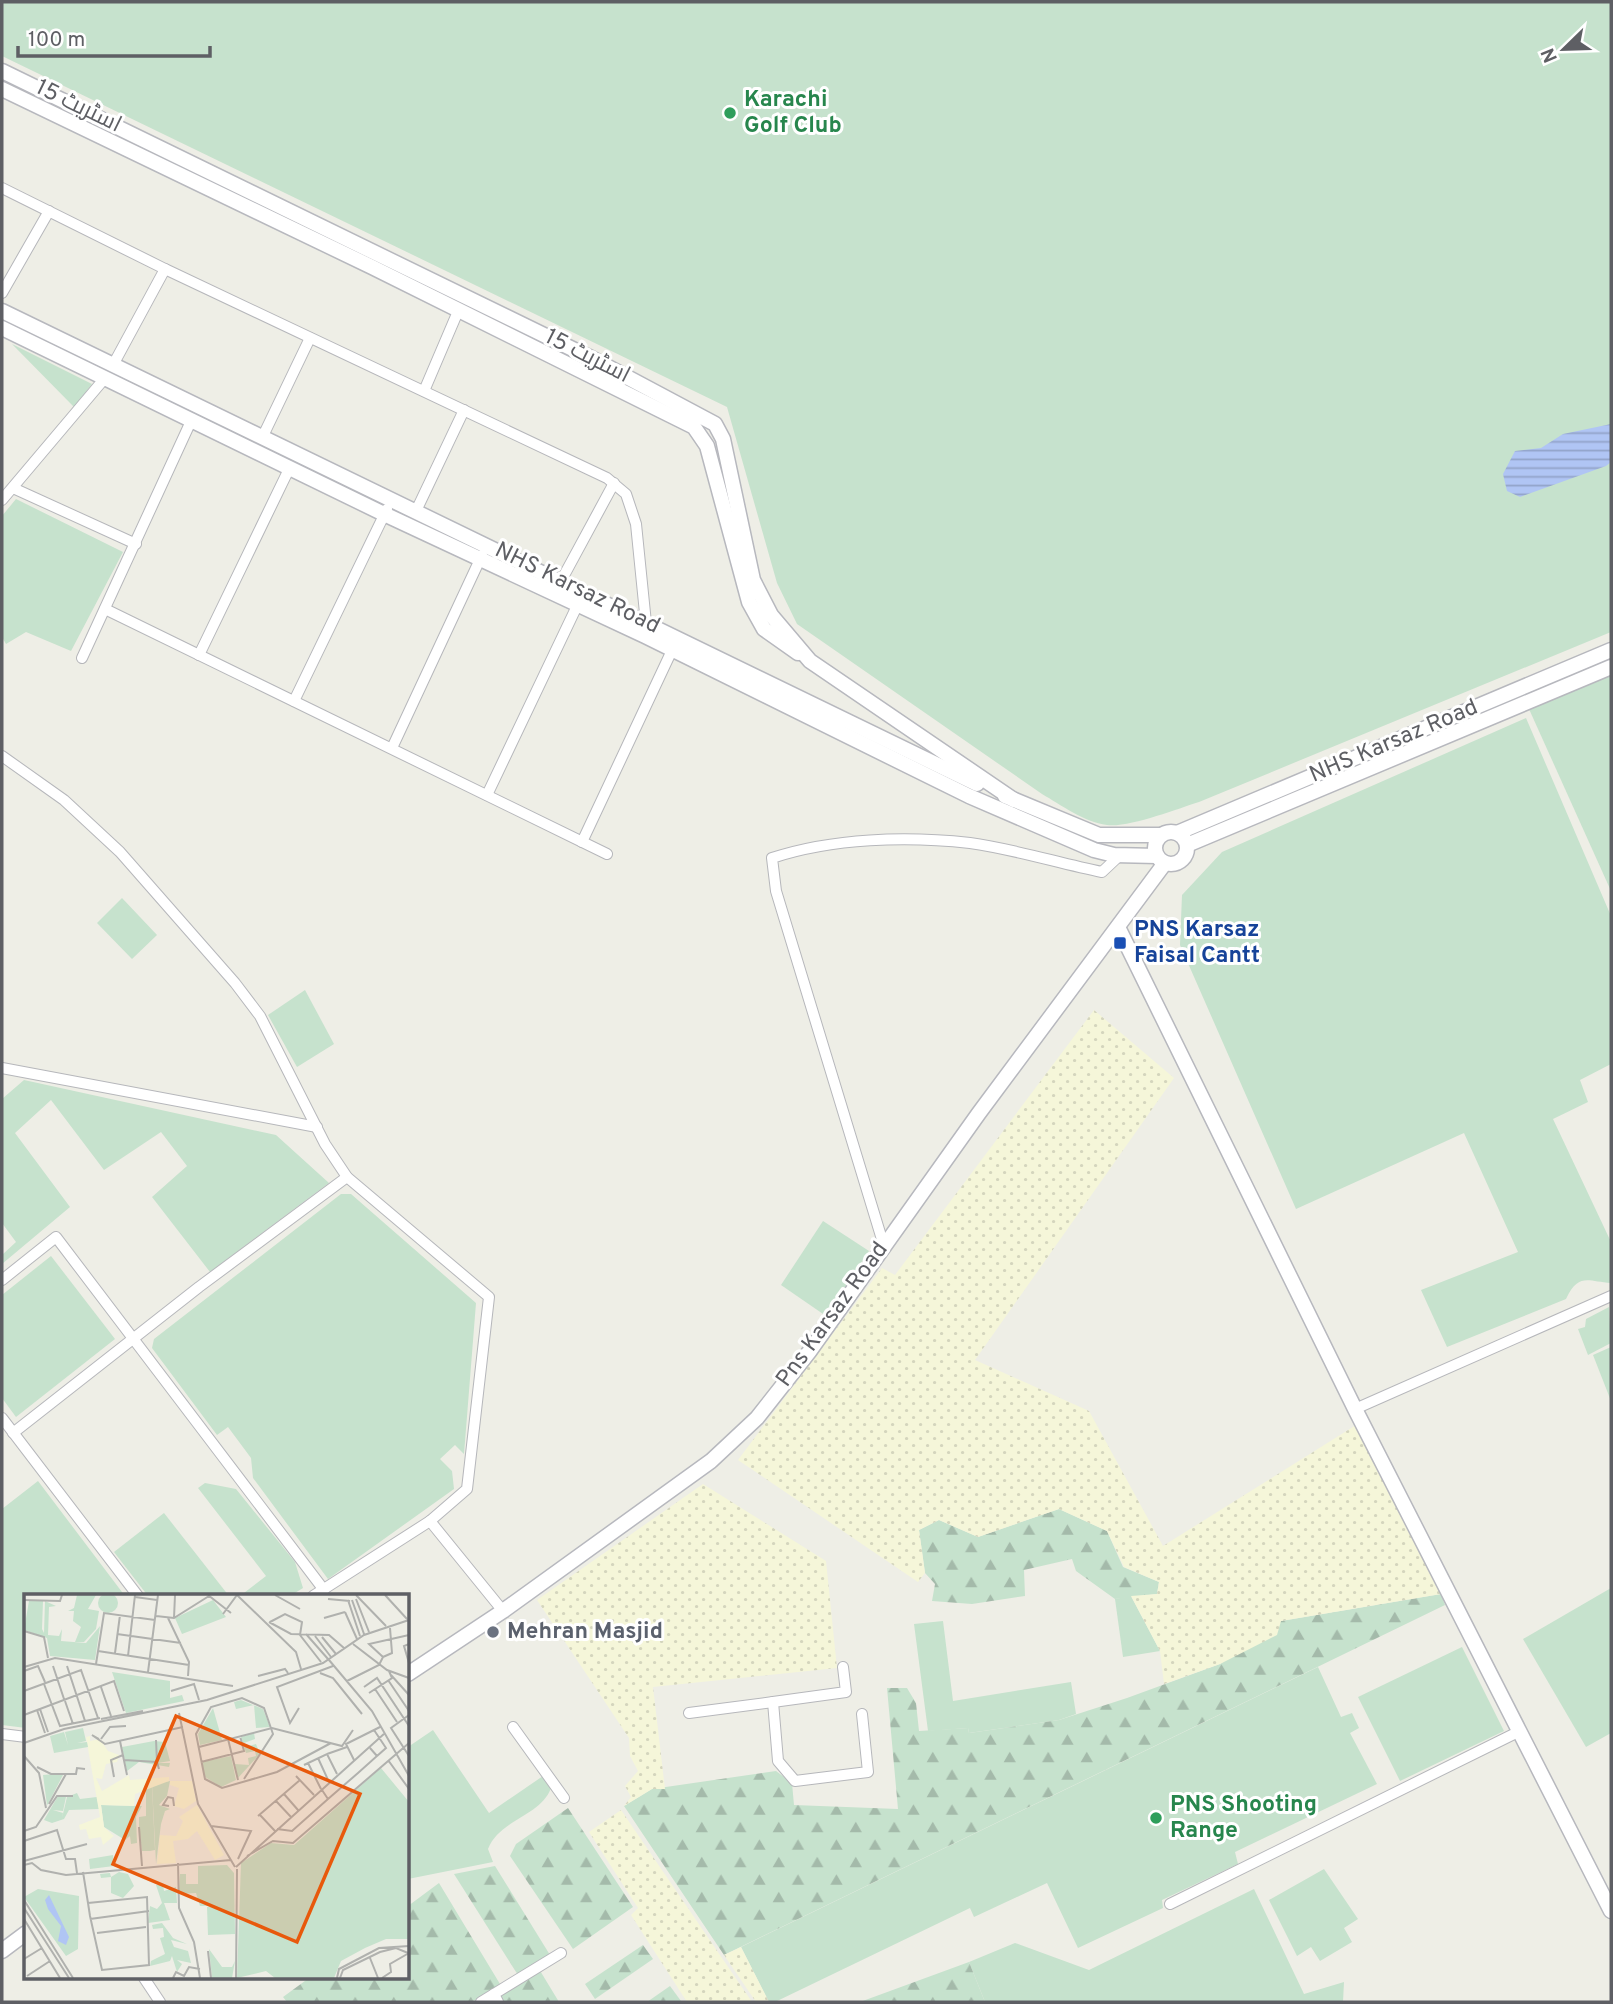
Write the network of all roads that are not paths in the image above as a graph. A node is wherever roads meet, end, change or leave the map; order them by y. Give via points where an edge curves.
1 (2, 71) edge
2 (2, 89) edge
3 (2, 188) edge
4 (49, 211) junction
5 (165, 269) junction
6 (2, 293) edge
7 (459, 310) junction
8 (2, 311) edge
9 (3, 331) edge
10 (310, 338) junction
11 (105, 370) junction
12 (424, 391) junction
13 (155, 394) junction
14 (464, 410) junction
15 (192, 419) junction
16 (262, 438) junction
17 (276, 452) junction
18 (290, 467) junction
19 (614, 484) junction
20 (13, 488) junction
21 (2, 500) edge
22 (391, 500) junction
23 (416, 511) junction
24 (384, 514) junction
25 (136, 544) junction
26 (483, 551) junction
27 (567, 584) junction
28 (572, 604) junction
29 (105, 609) junction
30 (646, 623) junction
31 (675, 645) junction
32 (1611, 650) edge
33 (199, 655) junction
34 (82, 658) dead end
35 (810, 661) junction
36 (1611, 667) edge
37 (294, 701) junction
38 (392, 748) junction
39 (890, 749) junction
40 (2, 756) edge
41 (487, 794) junction
42 (1014, 800) junction
43 (1177, 833) junction
44 (1161, 835) junction
45 (582, 842) junction
46 (1187, 845) junction
47 (607, 854) dead end
48 (1119, 856) junction
49 (1161, 859) junction
50 (1118, 926) junction
51 (2, 1068) edge
52 (317, 1128) junction
53 (347, 1177) junction
54 (884, 1246) junction
55 (2, 1280) edge
56 (1611, 1296) edge
57 (133, 1339) junction
58 (1355, 1409) junction
59 (2, 1418) edge
60 (13, 1433) junction
61 (430, 1521) junction
62 (324, 1590) junction
63 (136, 1594) edge
64 (317, 1594) edge
65 (503, 1611) junction
66 (843, 1667) dead end
67 (410, 1673) edge
68 (773, 1702) junction
69 (689, 1713) dead end
70 (862, 1714) dead end
71 (513, 1727) dead end
72 (1518, 1732) junction
73 (2, 1734) edge
74 (24, 1737) edge
75 (564, 1798) dead end
76 (1170, 1904) dead end
77 (1611, 1911) edge
78 (24, 1934) edge
79 (2, 1951) edge
80 (561, 1953) dead end
81 (145, 1980) edge
82 (496, 1998) edge
83 (160, 2002) edge
84 (481, 2002) edge

1 - 35 street, اسٹریٹ 15 via 715,424 723,439 753,580 771,615
2 - 7 street
3 - 4 street
4 - 5 street
4 - 6 street
5 - 10 street
5 - 11 street
7 - 12 street
7 - 35 street via 699,431 755,615 764,629
8 - 11 street, NHS Karsaz Road
9 - 11 street, NHS Karsaz Road
10 - 12 street
10 - 16 street
11 - 13 street, NHS Karsaz Road
11 - 20 street
12 - 14 street
13 - 15 street, NHS Karsaz Road
13 - 16 street, NHS Karsaz Road
14 - 19 street
14 - 23 street
15 - 17 street, NHS Karsaz Road
15 - 25 street
16 - 17 street, NHS Karsaz Road
17 - 18 street, NHS Karsaz Road
17 - 22 street, NHS Karsaz Road
18 - 24 street, NHS Karsaz Road
18 - 33 street
19 - 27 street
19 - 30 street via 626,494 636,524
20 - 21 street
20 - 25 street
22 - 23 street, NHS Karsaz Road
22 - 24 street
23 - 26 street, NHS Karsaz Road
24 - 26 street, NHS Karsaz Road
24 - 37 street
25 - 29 street
26 - 27 street, NHS Karsaz Road
26 - 28 street, NHS Karsaz Road
26 - 38 street
27 - 28 street
27 - 30 street, NHS Karsaz Road
28 - 31 street, NHS Karsaz Road
28 - 41 street
29 - 33 street
29 - 34 street
30 - 31 street, NHS Karsaz Road
31 - 39 street, NHS Karsaz Road
31 - 45 street
32 - 43 street, NHS Karsaz Road
33 - 37 street
35 - 42 street, اسٹریٹ 15
36 - 46 street, NHS Karsaz Road
37 - 38 street
38 - 41 street
39 - 42 street, NHS Karsaz Road
39 - 48 street, NHS Karsaz Road via 1068,839
40 - 52 street via 64,800 120,852 235,982 260,1016
41 - 45 street
42 - 44 street, NHS Karsaz Road via 1099,835
43 - 44 street
43 - 46 street
44 - 49 street via 1156,845
45 - 47 street
46 - 49 street via 1181,860
48 - 49 street, NHS Karsaz Road
48 - 54 street via 1102,872 970,843 881,840 796,850 772,858 776,891
49 - 50 street, Pns Karsaz Road
50 - 54 street, Pns Karsaz Road
50 - 58 street
51 - 52 street
52 - 53 street
53 - 57 street
53 - 61 street via 489,1297 467,1489
54 - 65 street, Pns Karsaz Road via 809,1352 728,1448
55 - 57 street via 56,1237
56 - 58 street
57 - 60 street
57 - 62 street
58 - 72 street
59 - 60 street
60 - 63 street
61 - 62 street
61 - 65 street
62 - 64 street
65 - 67 street, Pns Karsaz Road
66 - 68 street via 846,1692
68 - 69 street
68 - 70 street via 778,1761 795,1781 868,1772
71 - 75 street
72 - 76 street
72 - 77 street
73 - 74 street
78 - 79 street
80 - 82 street
81 - 83 street
82 - 84 street

